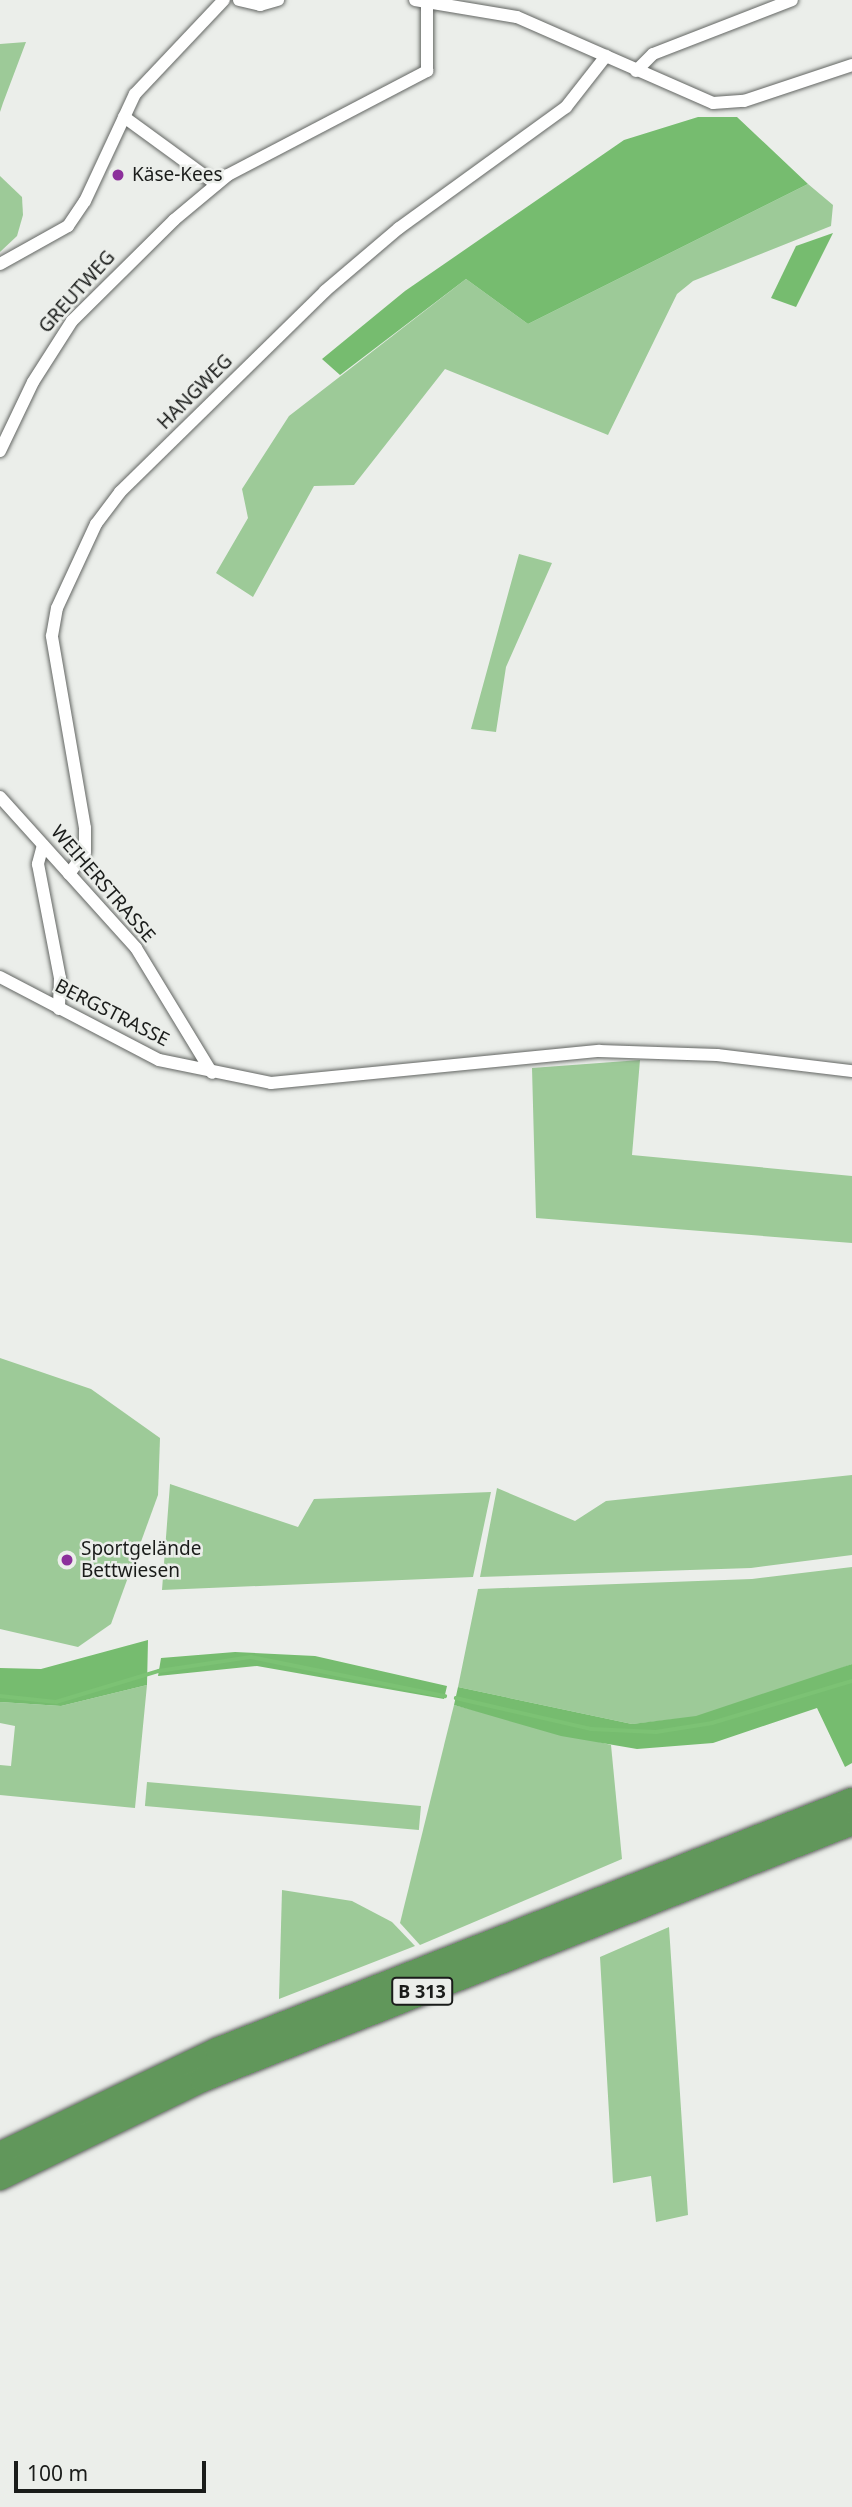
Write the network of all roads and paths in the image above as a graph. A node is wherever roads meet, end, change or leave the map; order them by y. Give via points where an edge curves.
1 (224, 0) edge
2 (239, 0) edge
3 (278, 0) edge
4 (792, 0) edge
5 (421, 1) edge
6 (497, 5) edge
7 (606, 57) junction
8 (852, 65) edge
9 (636, 71) junction
10 (124, 117) junction
11 (216, 184) junction
12 (0, 264) edge
13 (5, 426) edge
14 (0, 451) edge
15 (0, 797) edge
16 (43, 845) junction
17 (69, 874) junction
18 (0, 976) edge
19 (59, 1009) junction
20 (852, 1071) edge
21 (212, 1073) junction
22 (852, 1800) edge
23 (852, 1823) edge
24 (0, 2154) edge
25 (0, 2178) edge

1 - 10 street via 143,85
2 - 3 street via 260,5
4 - 9 street via 653,54
5 - 6 street
5 - 11 street, GREUTWEG via 427,71
6 - 7 street
7 - 9 street
7 - 17 street, HANGWEG via 566,107 399,228 325,291 120,492 96,524 57,608 52,636 85,828 85,852
8 - 9 street via 733,103 700,99
10 - 11 street
10 - 12 street via 85,201 56,236
11 - 13 street, GREUTWEG via 72,321
13 - 14 street, GREUTWEG
15 - 16 street, WEIHERSTRASSE
16 - 17 street, WEIHERSTRASSE
16 - 19 street via 38,864 60,978
17 - 21 street, WEIHERSTRASSE via 136,948
18 - 19 street, BERGSTRASSE
19 - 21 street, BERGSTRASSE via 159,1060
20 - 21 street, BERGSTRASSE via 717,1055 599,1051 324,1080 271,1083
22 - 24 highway, B 313 via 217,2050
23 - 25 highway, B 313 via 223,2071

